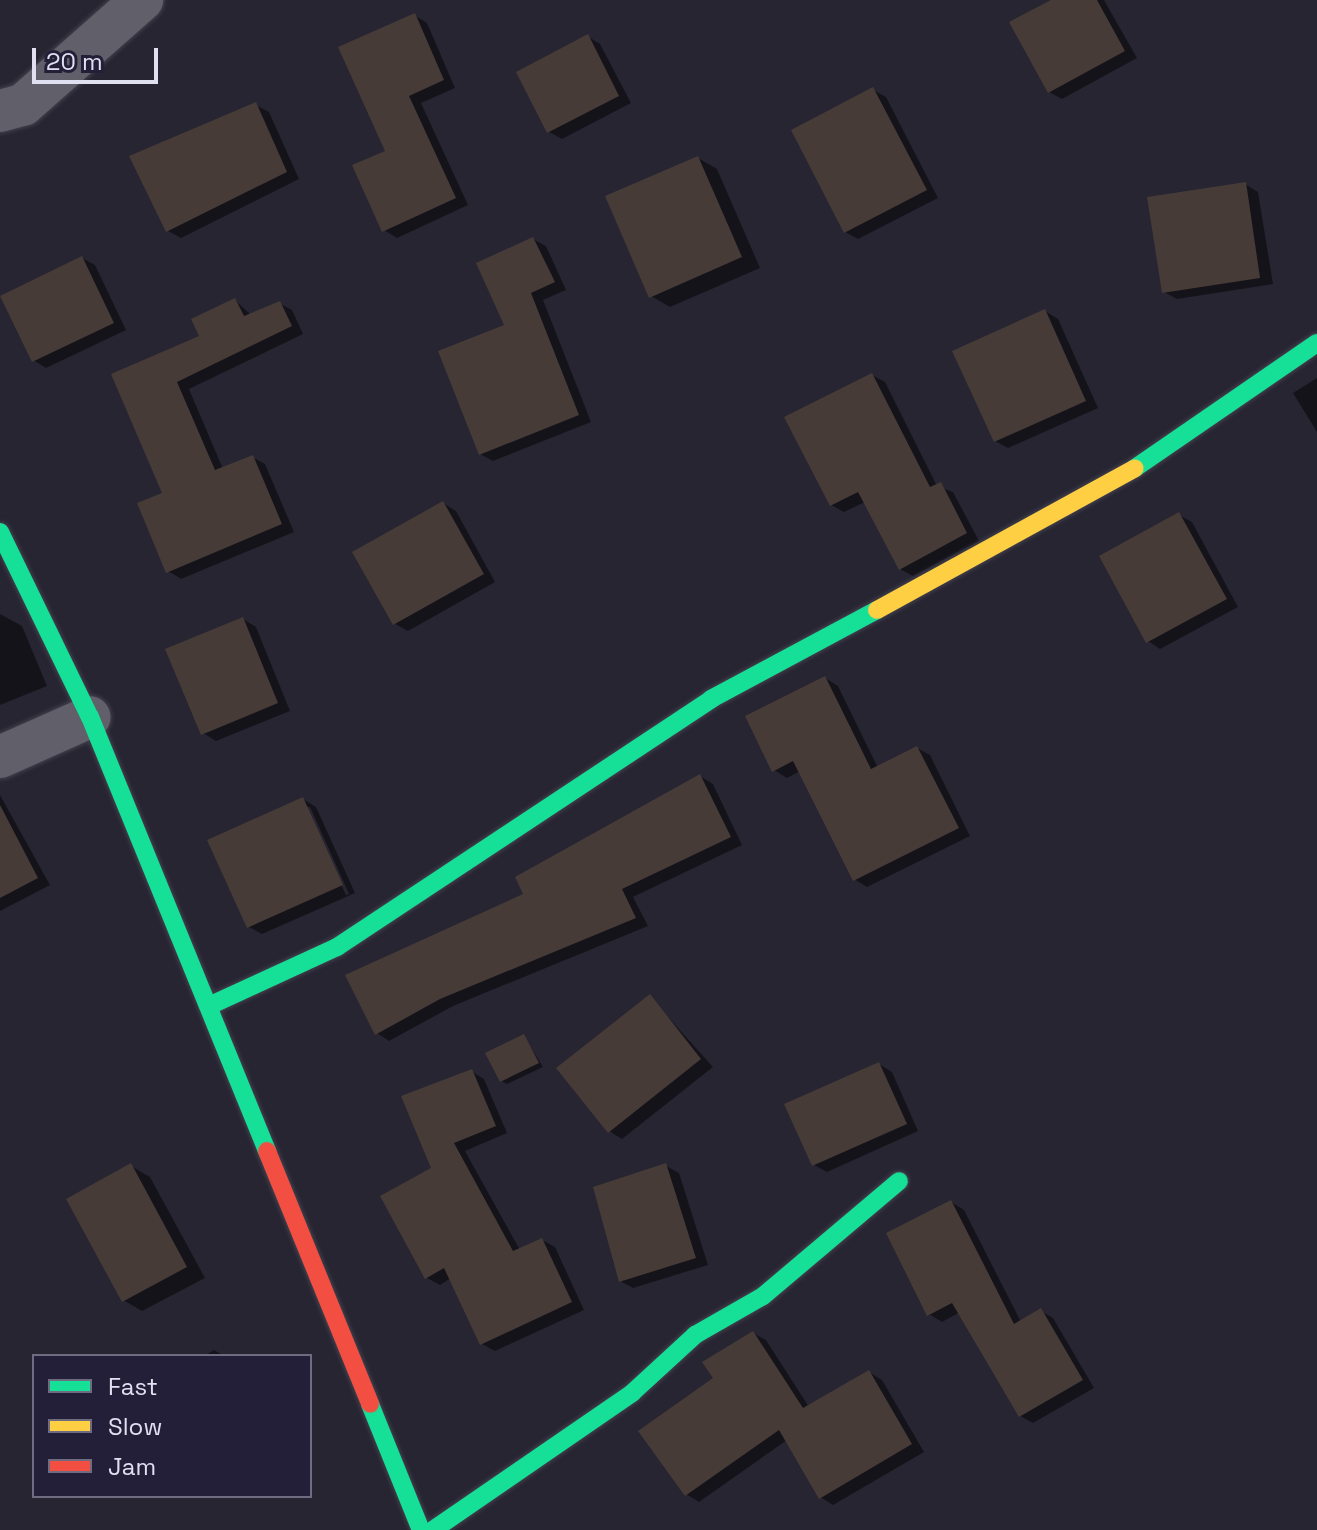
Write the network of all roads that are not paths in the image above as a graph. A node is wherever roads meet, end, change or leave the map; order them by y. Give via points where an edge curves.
1 (142, 0) edge
2 (0, 111) edge
3 (1317, 343) edge
4 (0, 532) edge
5 (90, 717) junction
6 (0, 757) edge
7 (211, 1005) junction
8 (899, 1181) dead end
9 (421, 1530) edge
10 (433, 1530) edge

1 - 2 street via 23,105
3 - 7 street via 1274,366 1121,479 711,699 401,908
4 - 5 street
5 - 6 street
5 - 7 street
7 - 9 street
8 - 10 street via 763,1296 695,1335 632,1393

